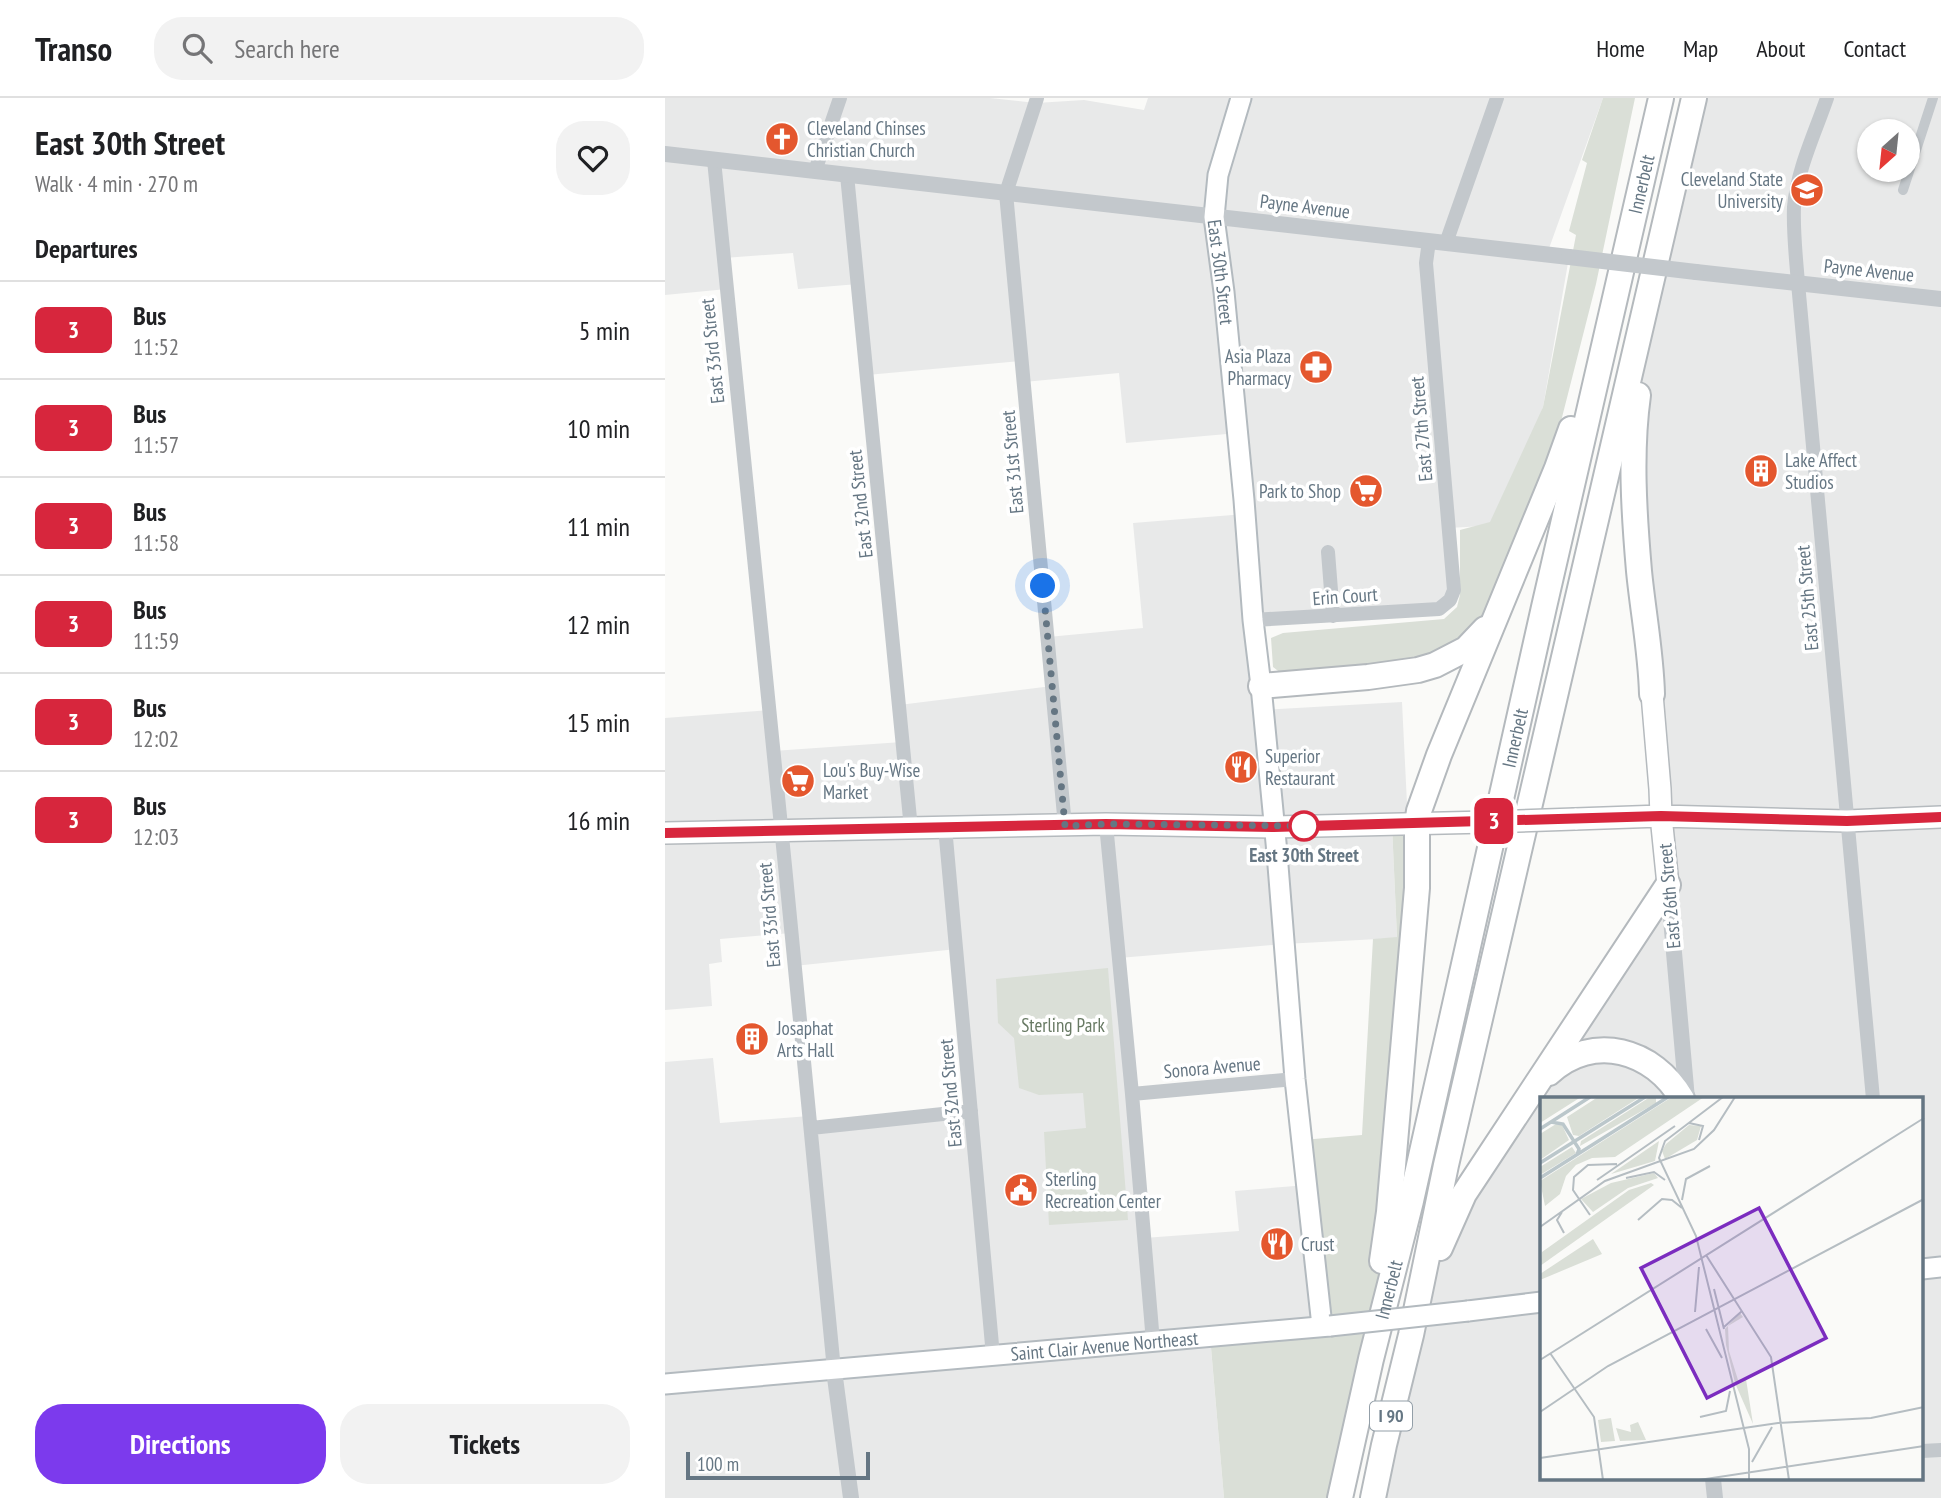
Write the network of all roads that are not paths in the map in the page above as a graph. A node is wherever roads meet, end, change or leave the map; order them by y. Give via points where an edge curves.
1 (840, 98) edge
2 (1037, 98) edge
3 (1241, 98) edge
4 (1497, 98) edge
5 (1647, 98) edge
6 (1661, 98) edge
7 (1827, 98) edge
8 (1933, 98) edge
9 (1694, 100) edge
10 (665, 154) edge
11 (714, 160) junction
12 (815, 171) junction
13 (847, 175) junction
14 (1642, 181) junction
15 (1903, 190) dead end
16 (1006, 193) junction
17 (1214, 217) junction
18 (1429, 241) junction
19 (1446, 243) junction
20 (1618, 281) junction
21 (1798, 283) junction
22 (1650, 292) junction
23 (1941, 299) edge
24 (1328, 552) dead end
25 (1439, 609) joint
26 (1496, 614) junction
27 (1333, 616) junction
28 (1253, 620) junction
29 (1261, 686) junction
30 (1652, 694) joint
31 (1661, 816) junction
32 (1941, 817) edge
33 (1847, 821) junction
34 (1106, 824) junction
35 (1417, 824) junction
36 (1065, 826) junction
37 (945, 827) junction
38 (1274, 827) junction
39 (911, 829) junction
40 (781, 830) junction
41 (665, 833) edge
42 (1668, 885) junction
43 (1295, 1079) junction
44 (1535, 1085) junction
45 (1132, 1094) junction
46 (1683, 1097) edge
47 (1685, 1097) edge
48 (1873, 1097) edge
49 (971, 1111) junction
50 (811, 1128) junction
51 (1941, 1267) edge
52 (1923, 1269) edge
53 (1540, 1302) edge
54 (1326, 1326) junction
55 (1412, 1335) junction
56 (1153, 1342) junction
57 (993, 1356) junction
58 (1371, 1359) junction
59 (834, 1370) junction
60 (665, 1384) edge
61 (1941, 1450) edge
62 (1923, 1451) edge
63 (1713, 1480) edge
64 (851, 1498) edge
65 (1340, 1498) edge
66 (1373, 1498) edge
67 (1715, 1498) edge

1 - 12 street
2 - 16 street, East 31st Street
3 - 17 main road, East 30th Street via 1218,175
4 - 19 street
5 - 14 highway
6 - 14 highway, Innerbelt / I 90
7 - 21 street, East 25th Street via 1794,206
8 - 15 street
9 - 22 highway, Innerbelt / I 90
10 - 11 street, Payne Avenue
11 - 12 street, Payne Avenue
11 - 40 street, East 33rd Street
12 - 13 street, Payne Avenue
13 - 16 street, Payne Avenue
13 - 39 street, East 32nd Street
14 - 20 highway, Innerbelt / I 90
16 - 17 street, Payne Avenue
16 - 36 street, East 31st Street
17 - 18 street, Payne Avenue
17 - 28 main road, East 30th Street
18 - 19 street, Payne Avenue
18 - 25 street, East 27th Street via 1426,263 1454,590
19 - 21 street, Payne Avenue, bridge
20 - 26 highway via 1557,468
20 - 58 highway, Innerbelt / I 90 via 1414,1189
21 - 23 street, Payne Avenue
21 - 33 street, East 25th Street
22 - 30 highway via 1634,455 1639,572
22 - 55 highway, Innerbelt / I 90 via 1446,1165
24 - 27 street
25 - 27 street, Erin Court
26 - 29 highway via 1466,649 1436,666
26 - 35 highway via 1431,775
27 - 28 street, Erin Court
28 - 29 main road, East 30th Street
29 - 38 main road, East 30th Street
30 - 31 main road, East 26th Street
31 - 33 main road
31 - 35 main road, bridge
31 - 42 main road, East 26th Street
32 - 33 main road
33 - 48 street, East 25th Street
34 - 36 main road
34 - 38 main road
34 - 45 street
35 - 38 main road
35 - 58 highway via 1415,915
36 - 37 main road
37 - 39 main road
37 - 49 street, East 32nd Street
38 - 43 main road, East 30th Street
39 - 40 main road
40 - 41 main road
40 - 50 street, East 33rd Street
42 - 44 highway
42 - 47 street, East 26th Street
43 - 45 street, Sonora Avenue
43 - 54 main road, East 30th Street
44 - 46 highway via 1569,1058 1592,1051 1617,1051 1653,1066
44 - 55 highway via 1456,1209
45 - 56 street
49 - 50 street
49 - 57 street, East 32nd Street
50 - 59 street, East 33rd Street
51 - 52 main road
53 - 54 main road, Saint Clair Avenue Northeast, bridge
54 - 56 main road, Saint Clair Avenue Northeast
55 - 66 highway, Innerbelt / I 90
56 - 57 main road, Saint Clair Avenue Northeast
57 - 59 main road, Saint Clair Avenue Northeast
58 - 65 highway, Innerbelt / I 90
59 - 60 main road, Saint Clair Avenue Northeast
59 - 64 street, East 33rd Street
61 - 62 street
63 - 67 street

